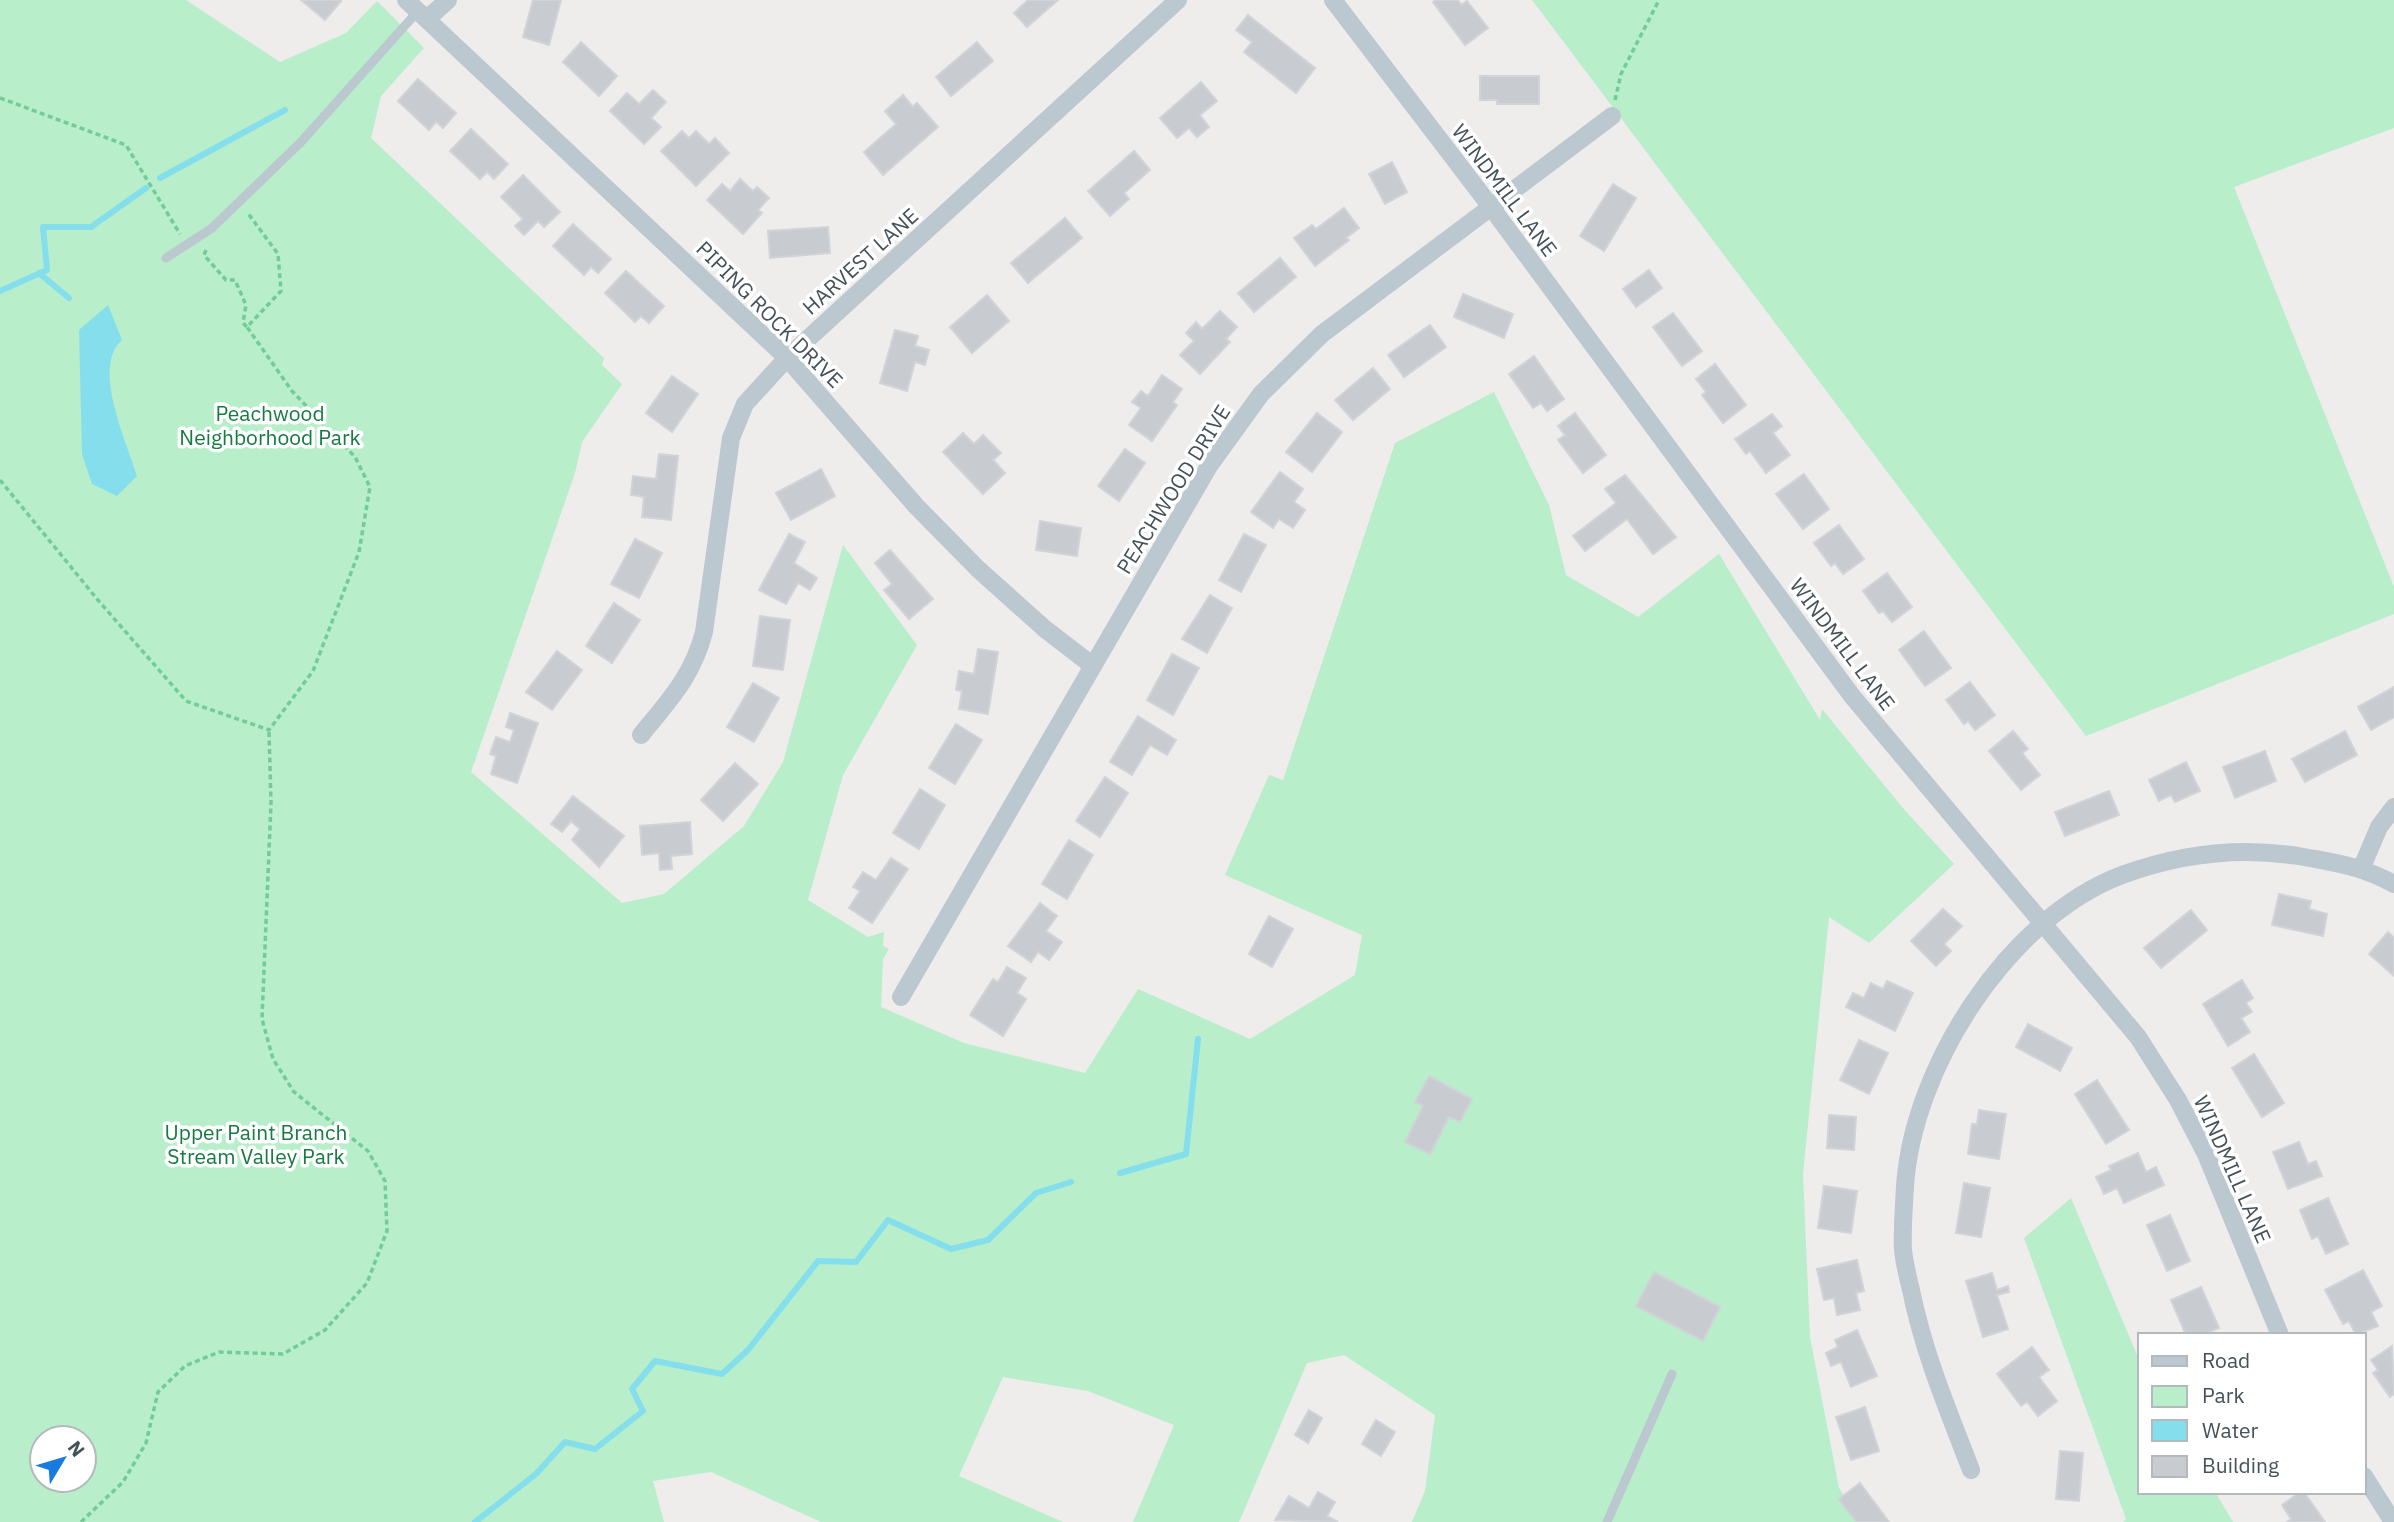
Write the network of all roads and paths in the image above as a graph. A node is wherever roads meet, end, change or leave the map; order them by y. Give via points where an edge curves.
1 (448, 0) edge
2 (1178, 0) edge
3 (1333, 0) edge
4 (1659, 0) edge
5 (417, 10) edge
6 (0, 98) edge
7 (1612, 116) joint
8 (240, 201) junction
9 (1491, 207) junction
10 (212, 228) junction
11 (187, 244) junction
12 (166, 258) dead end
13 (248, 329) junction
14 (787, 358) junction
15 (0, 480) edge
16 (1093, 666) junction
17 (269, 730) junction
18 (641, 735) dead end
19 (2394, 807) edge
20 (2362, 867) junction
21 (2394, 884) edge
22 (2044, 924) junction
23 (901, 997) dead end
24 (2279, 1333) edge
25 (1672, 1374) dead end
26 (1971, 1471) dead end
27 (2366, 1479) edge
28 (81, 1522) edge
29 (1607, 1522) edge
30 (2393, 1522) edge

1 - 5 street
2 - 14 street, HARVEST LANE
3 - 9 street, WINDMILL LANE
4 - 7 path via 1621,74
5 - 8 lane via 302,142
5 - 14 street, PIPING ROCK DRIVE
6 - 11 path via 126,145
7 - 9 street, PEACHWOOD DRIVE
8 - 10 lane
8 - 13 path via 278,254 281,291
9 - 16 street, PEACHWOOD DRIVE via 1322,334 1261,394 1209,466
9 - 22 street, WINDMILL LANE via 1852,696
10 - 11 lane
10 - 13 path via 204,255 226,281 235,280 245,300 243,323
11 - 12 lane
13 - 17 path via 292,391 355,457 370,487 359,552 313,671
14 - 16 street, PIPING ROCK DRIVE via 943,536
14 - 18 street, HARVEST LANE via 758,387 732,438 698,656 690,674
15 - 17 path via 186,701
16 - 23 street, PEACHWOOD DRIVE
17 - 28 path via 271,803 262,1019 273,1059 294,1092 368,1151 384,1181 387,1231 367,1283 325,1330 283,1354 219,1352 185,1366 158,1392 146,1443 123,1482
19 - 20 street via 2379,827
20 - 21 street
20 - 22 street via 2263,850 2186,856 2121,876 2083,895
22 - 24 street, WINDMILL LANE via 2138,1037 2178,1100 2206,1154
22 - 26 street via 1989,982 1950,1036 1921,1102 1905,1183 1903,1250 1922,1342
25 - 29 lane
27 - 30 street

